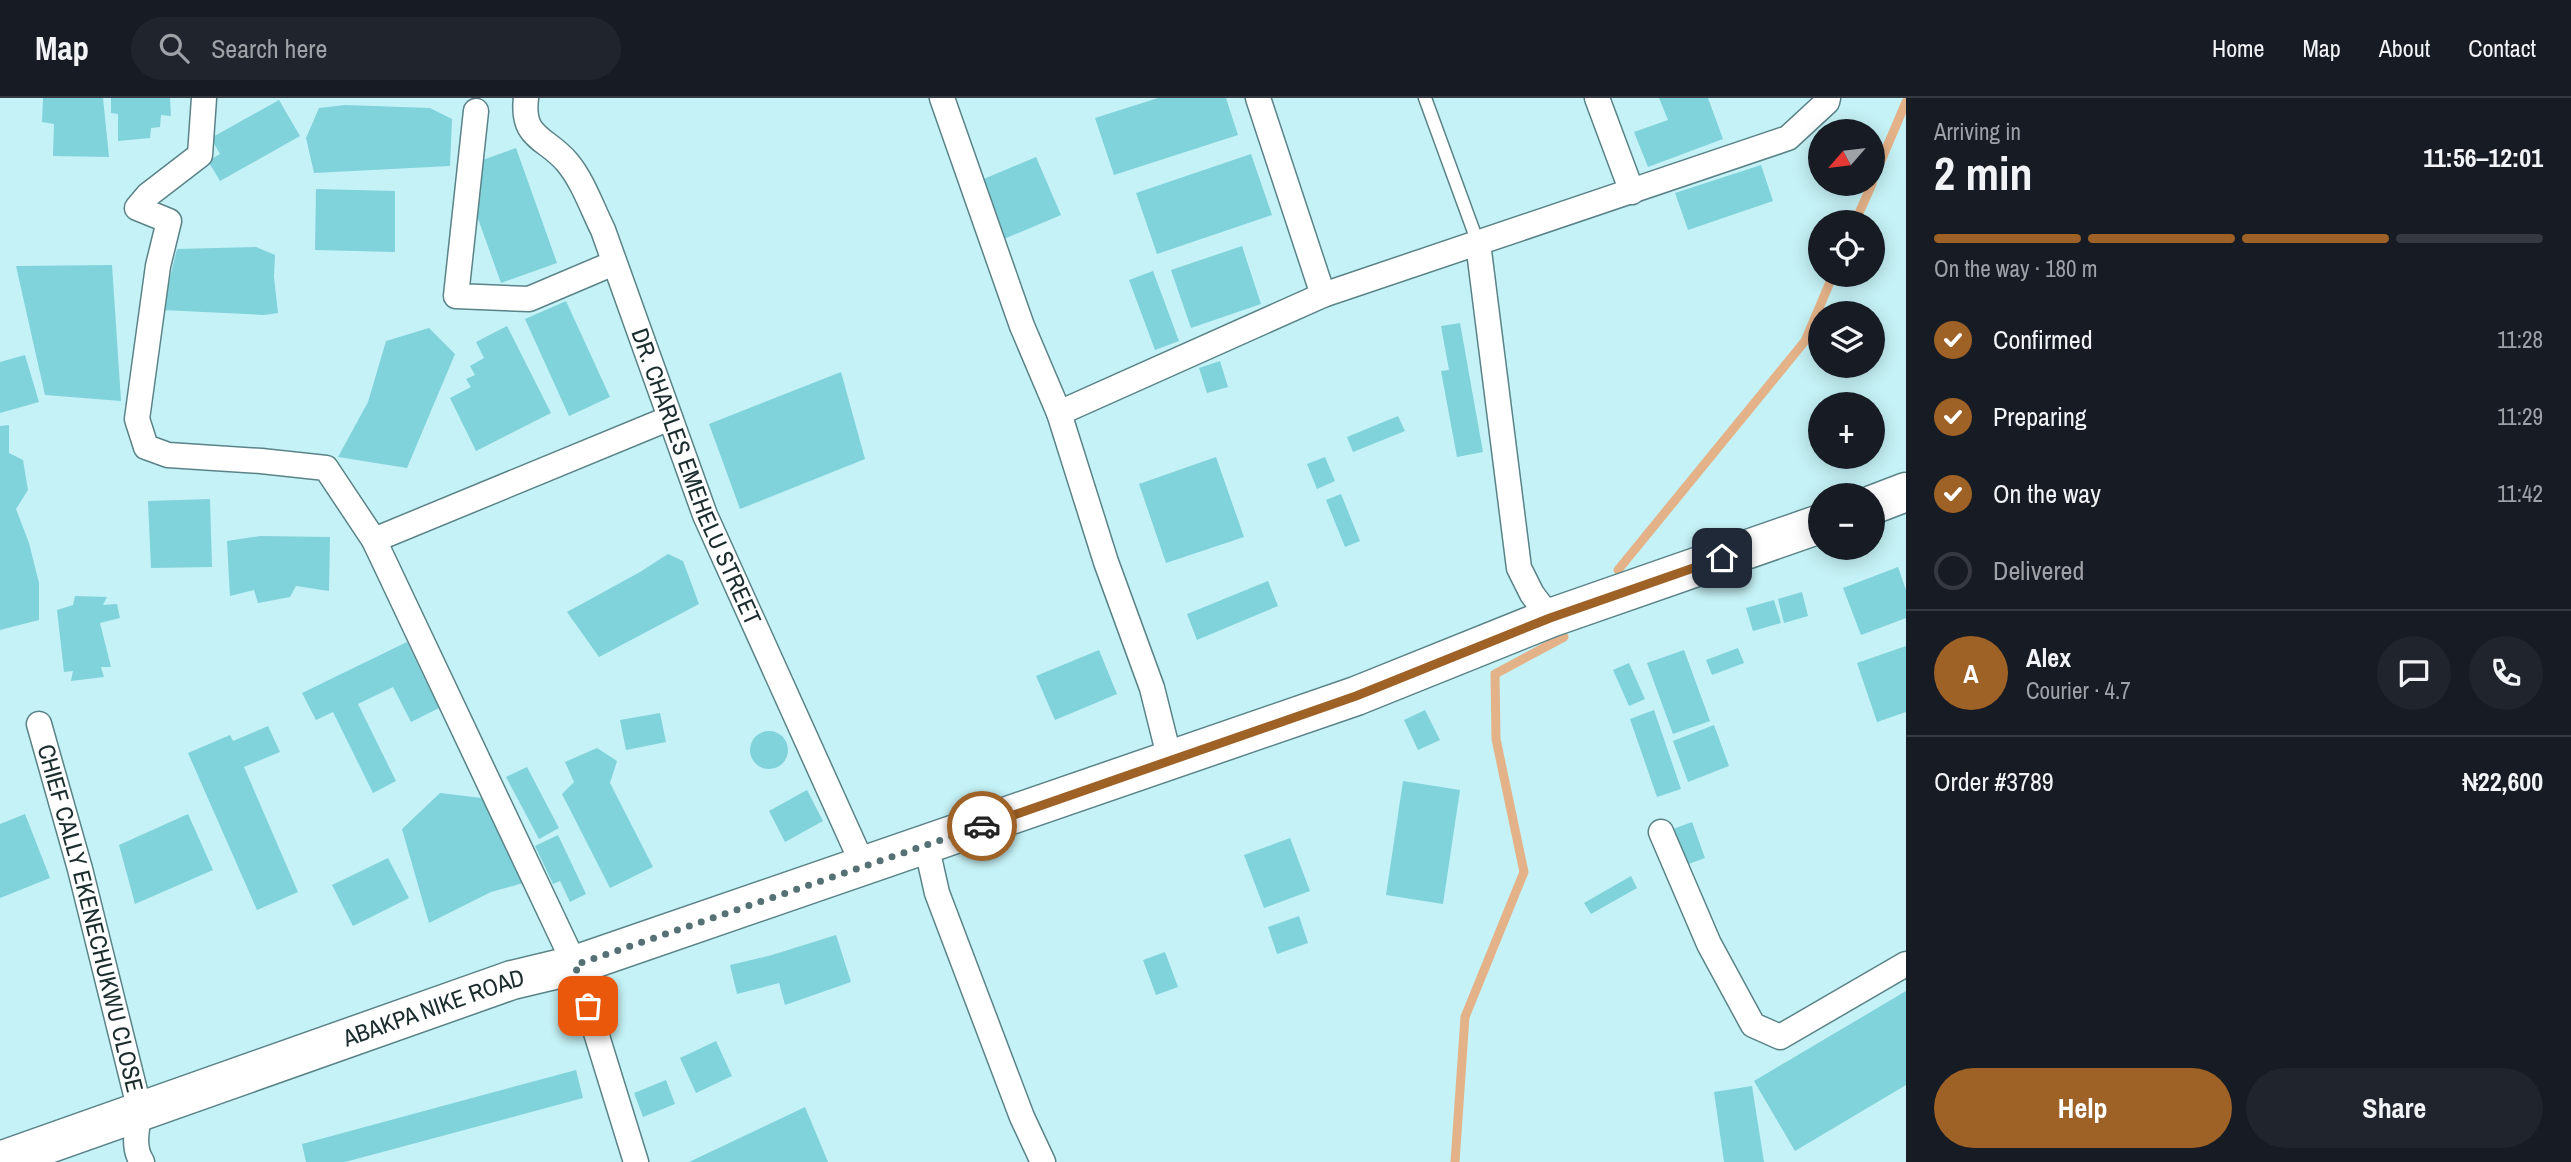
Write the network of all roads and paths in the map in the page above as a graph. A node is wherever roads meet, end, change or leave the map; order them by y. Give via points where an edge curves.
1 (204, 98) edge
2 (526, 98) edge
3 (942, 98) edge
4 (1258, 98) edge
5 (1425, 98) edge
6 (1597, 98) edge
7 (1828, 98) edge
8 (476, 111) dead end
9 (1632, 192) junction
10 (1478, 243) junction
11 (614, 263) junction
12 (1323, 295) junction
13 (1059, 413) junction
14 (670, 418) junction
15 (1906, 492) edge
16 (1885, 500) edge
17 (1808, 528) edge
18 (374, 540) junction
19 (1550, 618) junction
20 (39, 724) dead end
21 (1170, 760) junction
22 (1661, 832) dead end
23 (926, 844) junction
24 (863, 865) junction
25 (1906, 964) edge
26 (575, 965) junction
27 (140, 1111) junction
28 (0, 1161) edge
29 (142, 1162) edge
30 (636, 1162) edge
31 (1043, 1162) edge

1 - 18 street via 200,155 137,208 169,221 158,266 137,419 146,447 169,455 326,468
2 - 11 street, DR. CHARLES EMEHELU STREET via 524,116 535,135 567,162 583,187
3 - 13 street via 1022,326
4 - 12 street
5 - 10 lane
6 - 9 street
7 - 9 street via 1788,138
8 - 11 street via 456,296 529,299
9 - 10 street
10 - 12 street
10 - 19 street via 1520,568
11 - 14 street, DR. CHARLES EMEHELU STREET
12 - 13 street
13 - 21 street via 1152,688
14 - 18 street
14 - 24 street, DR. CHARLES EMEHELU STREET via 705,515
15 - 16 main road
17 - 19 main road, ABAKPA NIKE ROAD
18 - 26 street
19 - 21 main road, ABAKPA NIKE ROAD via 1356,696
20 - 27 street, CHIEF CALLY EKENECHUKWU CLOSE
21 - 23 main road, ABAKPA NIKE ROAD
22 - 25 street via 1709,944 1753,1025 1780,1037
23 - 24 main road, ABAKPA NIKE ROAD
23 - 31 street via 937,893
24 - 26 main road, ABAKPA NIKE ROAD
26 - 27 main road, ABAKPA NIKE ROAD via 512,980
26 - 30 street
27 - 28 main road, ABAKPA NIKE ROAD
27 - 29 street, CHIEF CALLY EKENECHUKWU CLOSE via 136,1138

